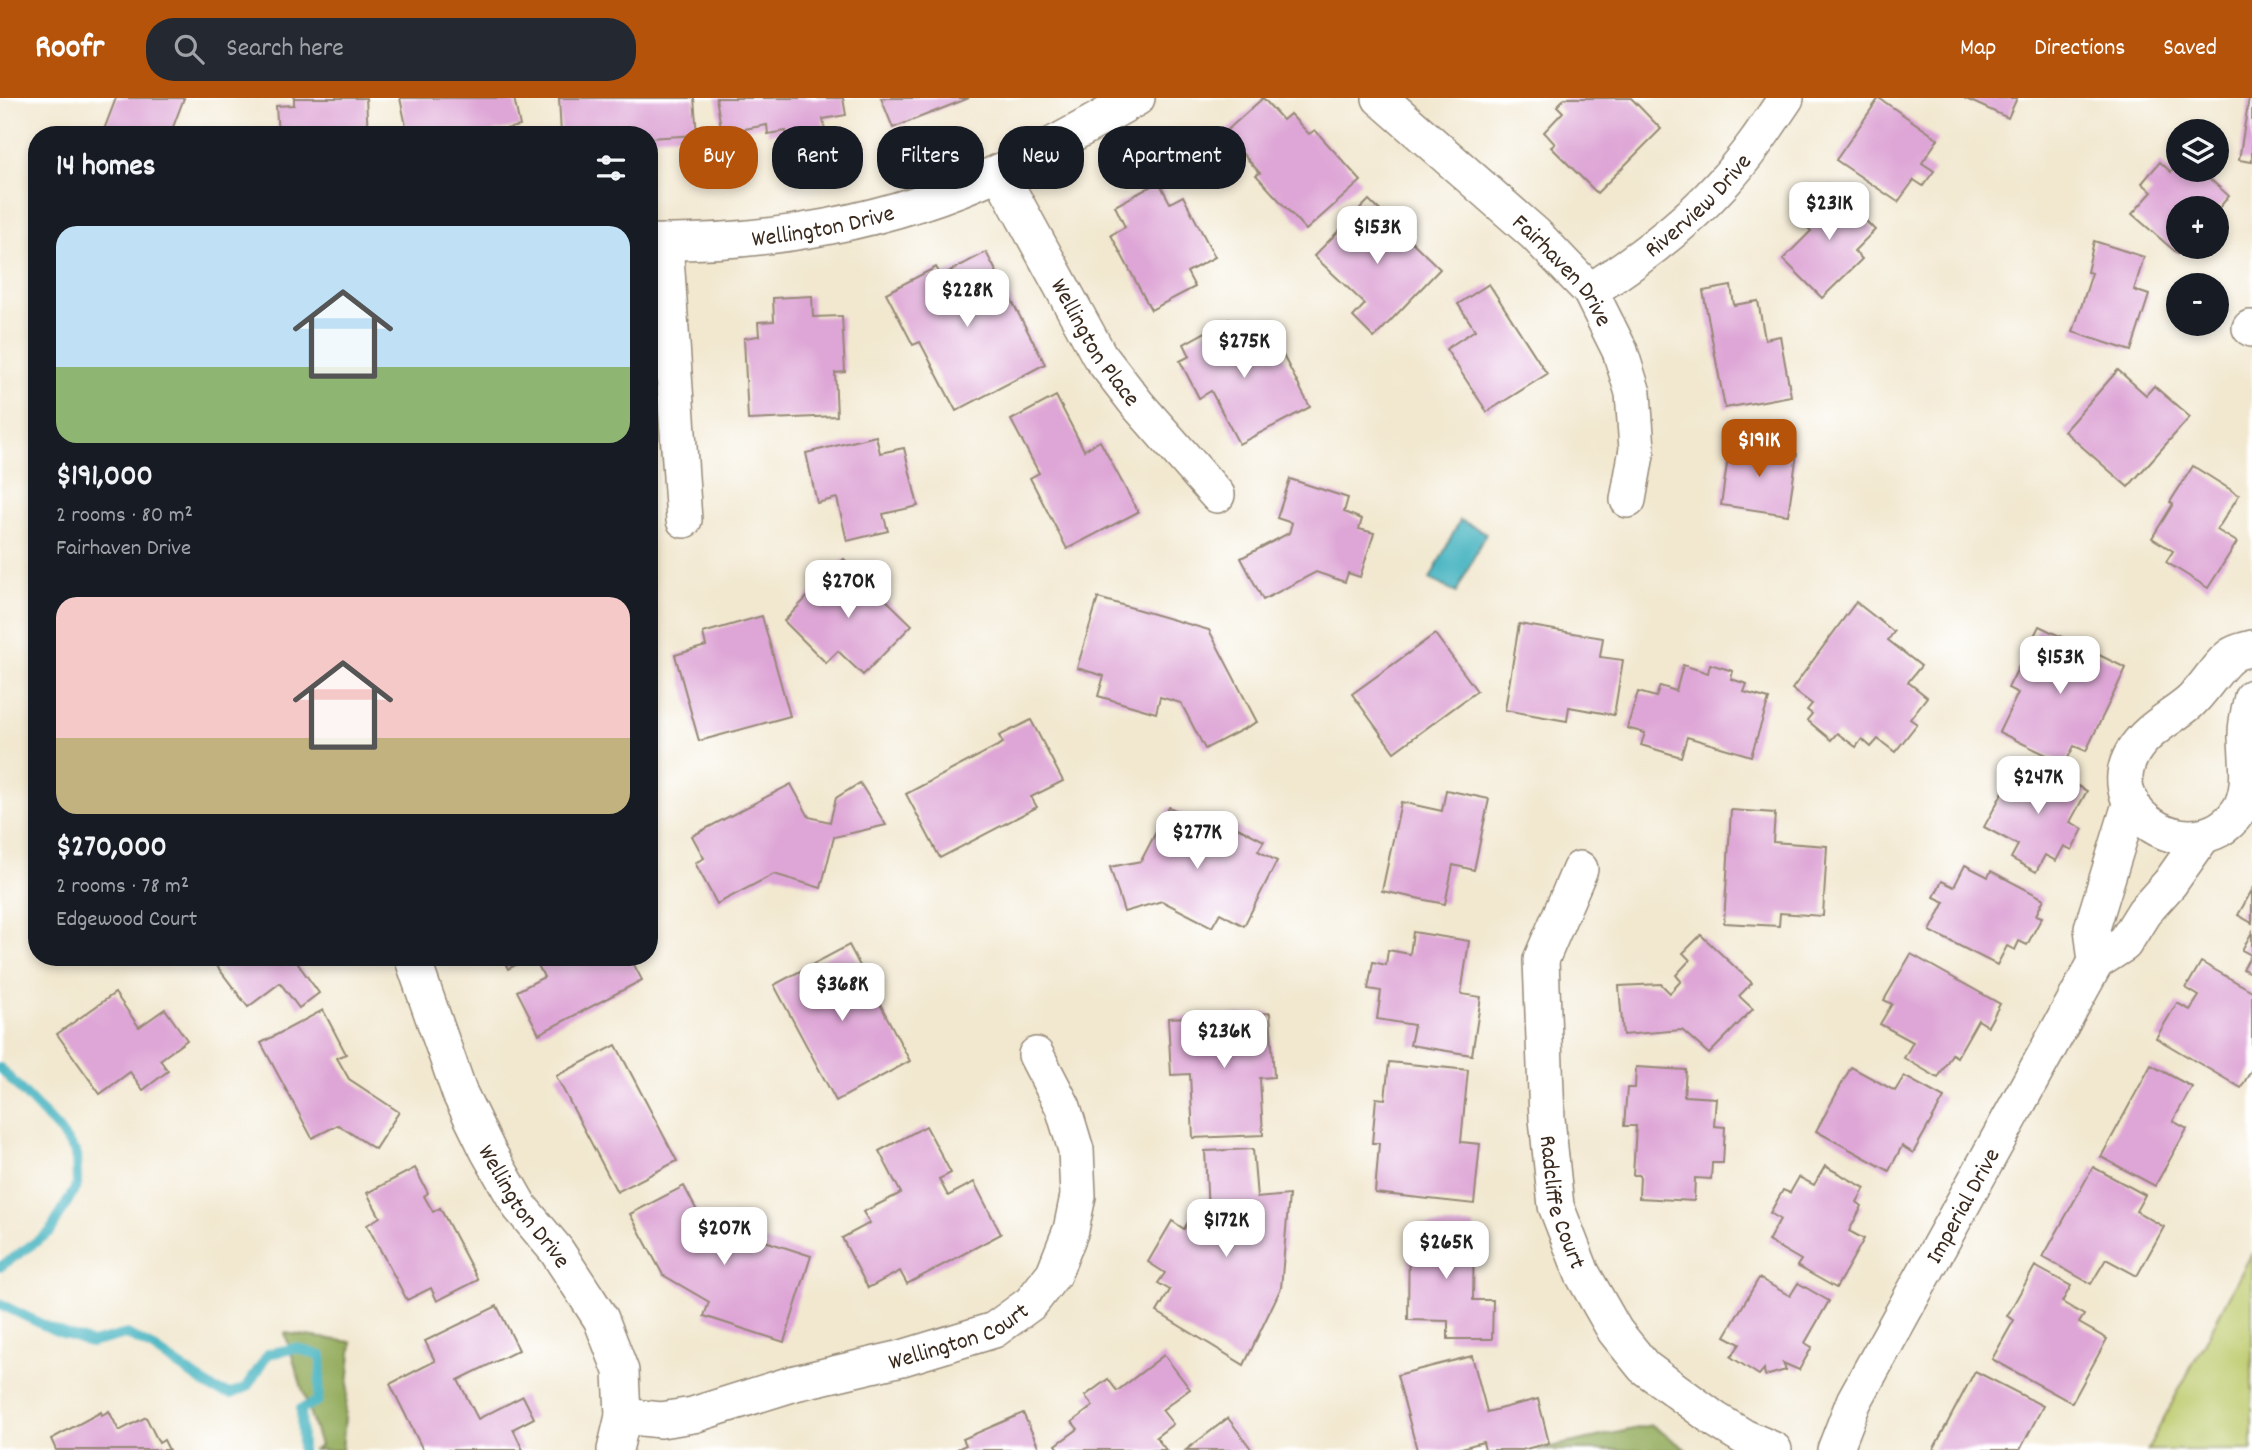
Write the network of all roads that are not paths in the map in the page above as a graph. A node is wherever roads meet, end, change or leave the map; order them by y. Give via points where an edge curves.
1 (1137, 98) edge
2 (1380, 98) edge
3 (1786, 98) edge
4 (1084, 128) edge
5 (998, 172) edge
6 (1008, 189) edge
7 (658, 242) edge
8 (658, 252) edge
9 (1590, 291) junction
10 (1217, 495) dead end
11 (1628, 500) dead end
12 (684, 520) dead end
13 (2252, 648) edge
14 (2252, 697) edge
15 (2131, 801) junction
16 (2203, 836) junction
17 (1580, 869) dead end
18 (2095, 962) junction
19 (415, 966) edge
20 (1036, 1055) dead end
21 (623, 1416) junction
22 (615, 1450) edge
23 (1774, 1450) edge
24 (1835, 1450) edge

1 - 4 street, Wellington Drive
2 - 9 street, Fairhaven Drive via 1535,234
3 - 9 street, Riverview Drive via 1720,186 1675,229
5 - 7 street, Wellington Drive via 876,217 734,240
6 - 10 street, Wellington Place via 1099,355
8 - 12 street
9 - 11 street, Fairhaven Drive via 1620,351 1633,393 1636,449
13 - 15 street via 2232,655 2199,694 2140,742 2126,767
14 - 16 street, Imperial Drive via 2246,734 2248,791 2230,821
15 - 16 street via 2140,816 2160,831
15 - 18 street via 2092,928
16 - 18 street, Imperial Drive via 2124,944
17 - 23 street, Radcliffe Court via 1541,960 1556,1206 1582,1273 1615,1331 1644,1367 1716,1420
18 - 24 street, Imperial Drive via 1854,1401
19 - 21 street, Wellington Drive via 460,1094 488,1151 520,1207 556,1250 601,1319 621,1371
20 - 21 street, Wellington Court via 1063,1107 1076,1150 1078,1196 1054,1273 1031,1303 994,1331 902,1358 795,1383 693,1415 661,1420
21 - 22 street, Wellington Drive

